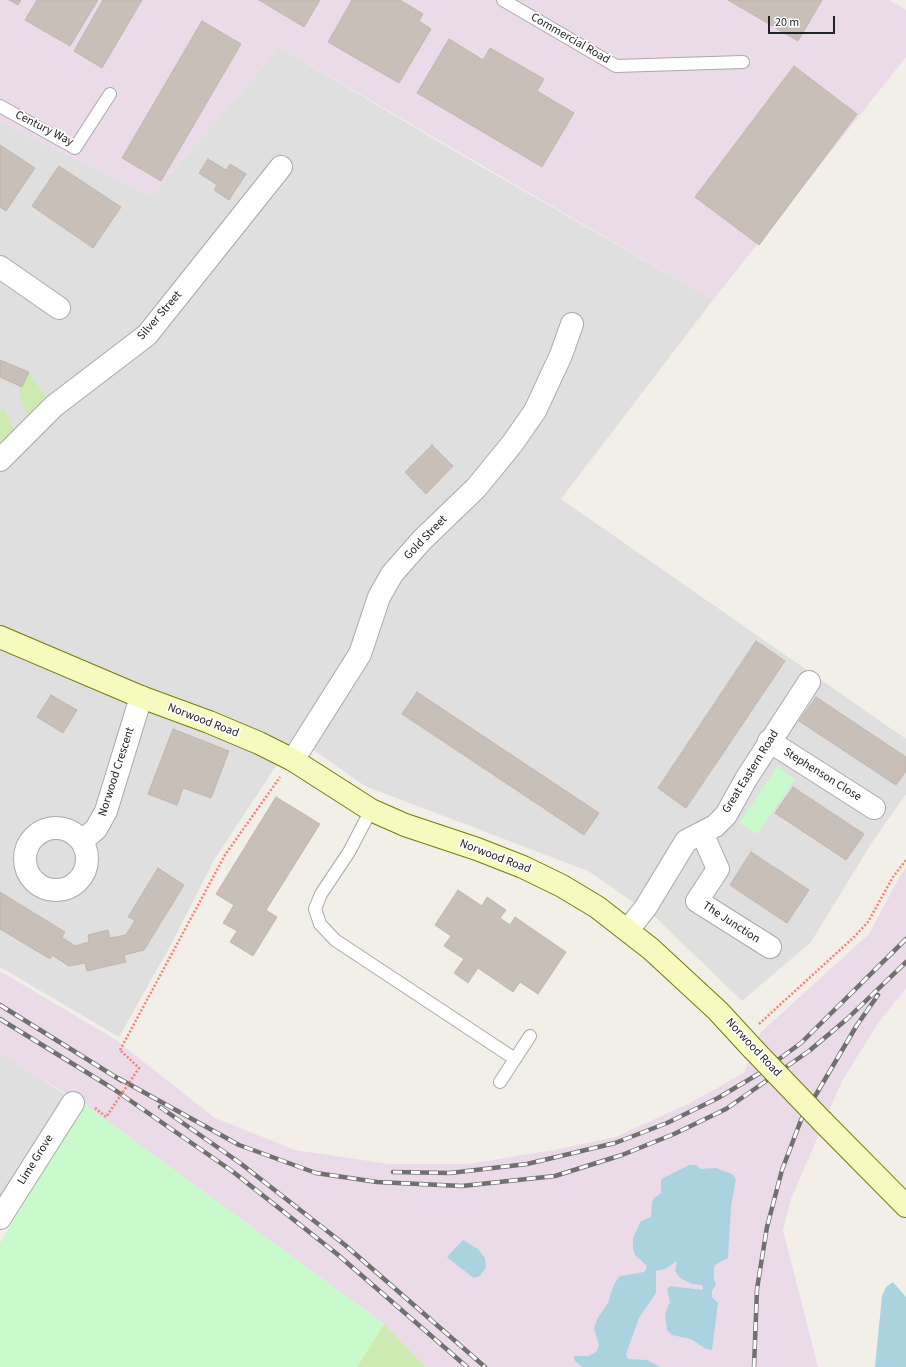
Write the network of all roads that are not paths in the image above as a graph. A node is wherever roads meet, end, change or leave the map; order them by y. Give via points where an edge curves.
1 (503, 0) edge
2 (742, 62) dead end
3 (110, 94) dead end
4 (0, 106) edge
5 (281, 167) dead end
6 (0, 267) edge
7 (59, 308) dead end
8 (572, 324) dead end
9 (0, 460) edge
10 (0, 636) edge
11 (808, 682) dead end
12 (141, 697) junction
13 (769, 741) junction
14 (293, 760) junction
15 (874, 808) dead end
16 (370, 810) junction
17 (702, 833) junction
18 (82, 841) dead end
19 (628, 930) junction
20 (770, 947) dead end
21 (530, 1036) dead end
22 (515, 1059) junction
23 (500, 1082) dead end
24 (73, 1103) dead end
25 (906, 1206) edge
26 (0, 1218) edge

1 - 2 lane, Commercial Road via 616,66
3 - 4 lane, Century Way via 75,148
5 - 9 street, Silver Street via 147,335 54,406
6 - 7 street
8 - 14 street, Gold Street via 561,355 535,411 512,444 476,488 422,540 392,574 379,597 360,654
10 - 12 street, Norwood Road
11 - 13 street, Great Eastern Road
12 - 14 street, Norwood Road via 209,722
12 - 18 street, Norwood Crescent via 106,811 96,829
13 - 15 street, Stephenson Close
13 - 17 street, Great Eastern Road via 726,815 715,826
14 - 16 street, Norwood Road
16 - 19 street, Norwood Road via 523,867 591,903
16 - 22 lane via 349,852 321,894 315,909 320,924 335,940
17 - 19 street, Great Eastern Road via 686,841 646,907
17 - 20 street, The Junction via 718,869 697,901
19 - 25 street, Norwood Road, bridge via 681,976
21 - 22 lane
22 - 23 lane
24 - 26 street, Lime Grove

